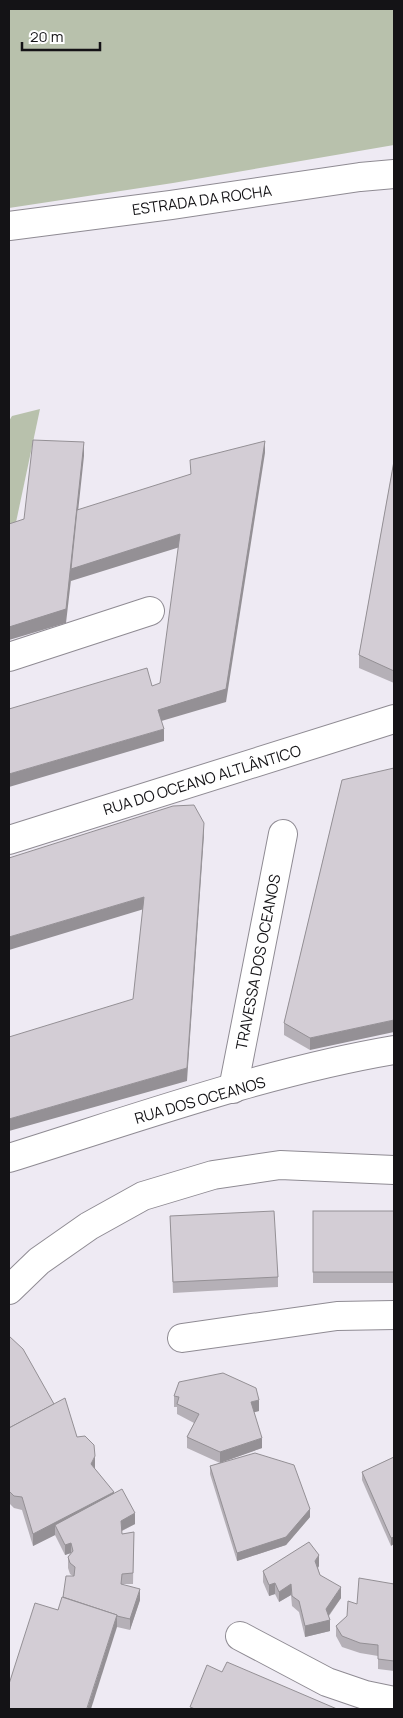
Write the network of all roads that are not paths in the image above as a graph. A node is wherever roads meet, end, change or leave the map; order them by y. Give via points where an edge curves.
1 (394, 174) edge
2 (9, 226) edge
3 (150, 611) dead end
4 (9, 657) edge
5 (394, 719) edge
6 (283, 834) dead end
7 (9, 840) edge
8 (394, 1050) edge
9 (233, 1089) junction
10 (9, 1158) edge
11 (394, 1170) edge
12 (9, 1290) edge
13 (394, 1315) edge
14 (182, 1338) dead end
15 (240, 1636) dead end
16 (394, 1701) edge

1 - 2 street, ESTRADA DA ROCHA
3 - 4 street
5 - 7 street, RUA DO OCEANO ALTLÂNTICO
6 - 9 street, TRAVESSA DOS OCEANOS
8 - 9 street, RUA DOS OCEANOS via 354,1057
9 - 10 street, RUA DOS OCEANOS
11 - 12 street via 280,1165 213,1176 143,1196 90,1226 39,1262
13 - 14 street via 337,1316
15 - 16 street via 327,1682

